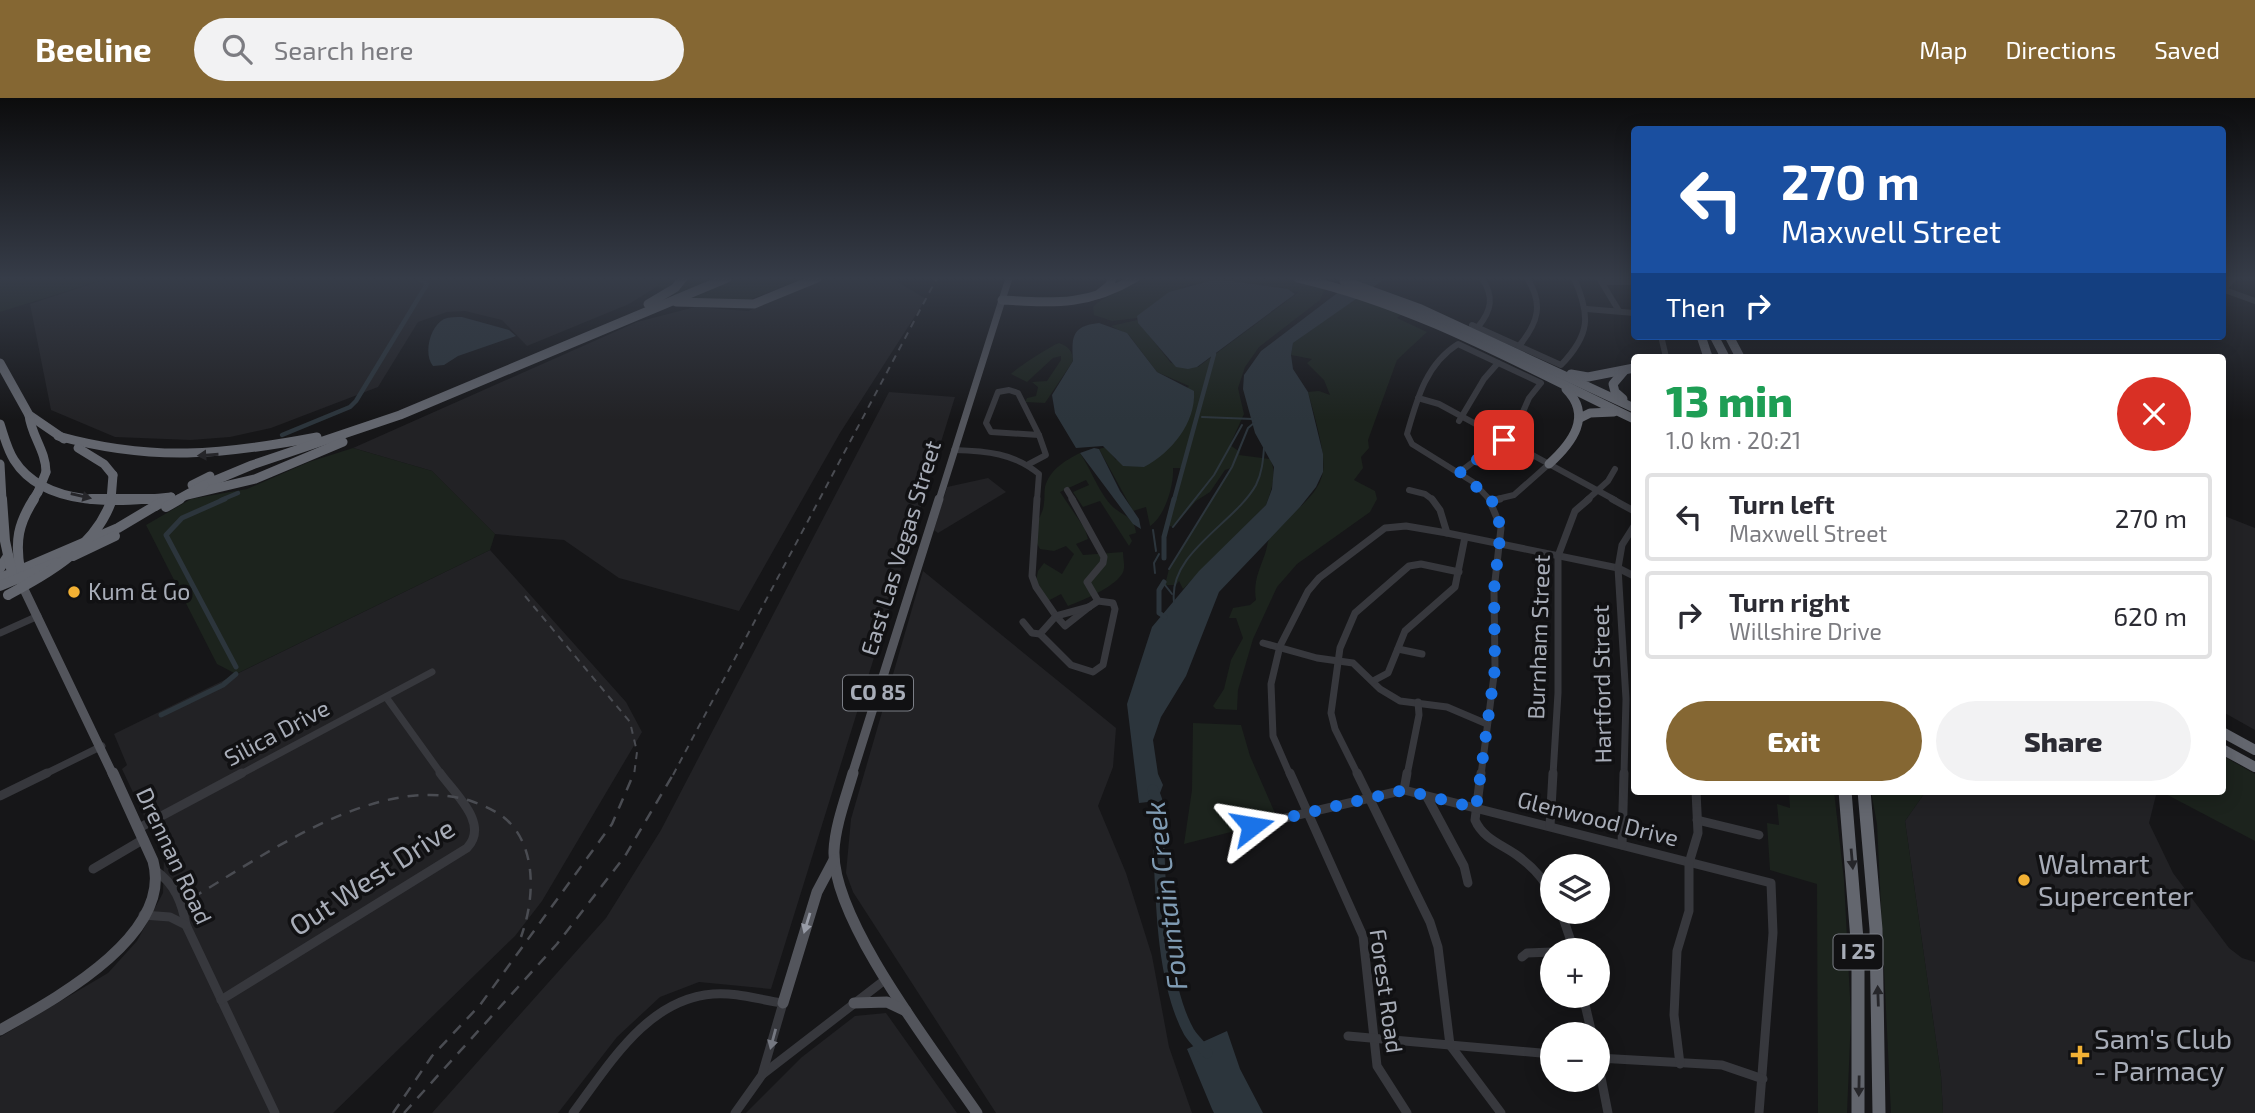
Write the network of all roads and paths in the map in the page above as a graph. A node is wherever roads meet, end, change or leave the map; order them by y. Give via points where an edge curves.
1 (603, 325) edge
2 (606, 325) edge
3 (994, 325) edge
4 (1441, 325) edge
5 (1450, 325) edge
6 (1476, 325) edge
7 (1536, 325) edge
8 (1585, 325) edge
9 (1519, 346) junction
10 (1535, 361) junction
11 (0, 363) edge
12 (1498, 363) junction
13 (1630, 369) edge
14 (1544, 380) junction
15 (1418, 398) junction
16 (1631, 405) edge
17 (1631, 406) edge
18 (29, 415) junction
19 (400, 415) junction
20 (1580, 418) junction
21 (1631, 418) edge
22 (1631, 418) edge
23 (1461, 419) junction
24 (0, 424) edge
25 (1039, 435) junction
26 (58, 436) junction
27 (324, 436) junction
28 (1504, 440) junction
29 (954, 450) junction
30 (0, 464) edge
31 (1028, 464) junction
32 (1549, 464) junction
33 (1615, 469) dead end
34 (1460, 472) junction
35 (1067, 490) dead end
36 (1409, 490) dead end
37 (1596, 490) junction
38 (1492, 501) junction
39 (160, 507) junction
40 (1631, 509) edge
41 (1631, 530) edge
42 (1447, 533) junction
43 (1465, 537) junction
44 (1499, 545) junction
45 (8, 556) junction
46 (1558, 556) junction
47 (0, 568) edge
48 (1618, 568) junction
49 (1459, 572) junction
50 (17, 574) junction
51 (1631, 574) edge
52 (0, 578) edge
53 (0, 586) edge
54 (4, 597) edge
55 (1097, 601) junction
56 (1056, 616) junction
57 (38, 617) junction
58 (1023, 622) dead end
59 (0, 634) edge
60 (1040, 634) junction
61 (1263, 643) dead end
62 (1280, 646) junction
63 (1398, 649) junction
64 (1422, 654) dead end
65 (1339, 659) junction
66 (432, 672) dead end
67 (1373, 681) junction
68 (386, 697) junction
69 (1418, 702) junction
70 (1487, 724) junction
71 (2226, 734) edge
72 (102, 746) junction
73 (2255, 750) edge
74 (2226, 751) edge
75 (2255, 767) edge
76 (1404, 790) junction
77 (1696, 795) edge
78 (1845, 795) edge
79 (1866, 795) edge
80 (0, 796) edge
81 (1368, 797) junction
82 (1427, 797) junction
83 (1476, 808) junction
84 (1309, 812) junction
85 (1698, 820) junction
86 (1252, 826) dead end
87 (1550, 826) junction
88 (139, 828) junction
89 (1759, 835) dead end
90 (144, 838) junction
91 (1622, 845) junction
92 (834, 860) junction
93 (1689, 863) junction
94 (93, 869) dead end
95 (156, 871) junction
96 (1540, 876) edge
97 (1468, 883) dead end
98 (143, 915) junction
99 (186, 925) junction
100 (1540, 952) edge
101 (1522, 957) dead end
102 (886, 979) junction
103 (221, 1000) junction
104 (783, 1003) junction
105 (854, 1003) junction
106 (910, 1013) junction
107 (0, 1030) edge
108 (1348, 1036) dead end
109 (1371, 1038) junction
110 (1450, 1045) junction
111 (1540, 1053) edge
112 (1610, 1061) edge
113 (1679, 1064) junction
114 (762, 1075) junction
115 (1763, 1079) junction
116 (1604, 1092) edge
117 (275, 1113) edge
118 (573, 1113) edge
119 (735, 1113) edge
120 (977, 1113) edge
121 (1407, 1113) edge
122 (1501, 1113) edge
123 (1608, 1113) edge
124 (1759, 1113) edge
125 (1858, 1113) edge
126 (1879, 1113) edge

1 - 27 highway
2 - 19 highway
3 - 29 main road, East Las Vegas Street / CO 85
4 - 14 highway
5 - 10 highway
6 - 9 street
7 - 9 street
8 - 9 street via 1575,351 1561,365
10 - 13 highway via 1580,376
10 - 17 highway
11 - 18 highway
12 - 14 street
12 - 15 street via 1455,345 1434,367
12 - 23 street
13 - 16 highway via 1614,380 1614,388
14 - 20 highway via 1571,393
14 - 21 highway
14 - 28 street via 1529,398 1515,430
15 - 23 street via 1439,404
15 - 34 street via 1410,440
18 - 26 highway
18 - 50 highway, bridge via 29,426 44,450 46,472 16,530
24 -> 19 highway via 16,463 35,481 75,495 114,501 176,497 232,486 279,470
19 - 39 highway, bridge via 265,459
20 - 22 highway via 1606,411
20 - 32 highway via 1567,446
23 - 28 street
25 - 25 street via 1018,393 998,392 986,423 991,432
25 - 31 street via 1046,454
27 -> 26 highway via 232,453 178,456 101,450
26 - 54 highway, bridge via 96,458 113,475 113,499 95,531 66,559
27 - 39 highway, bridge via 239,463 192,485
28 - 32 street
28 - 34 street
29 - 31 street via 1002,453
29 - 92 main road, East Las Vegas Street / CO 85 via 848,789
30 - 45 highway
31 - 56 street via 1039,474 1032,576
32 - 37 street
32 - 38 street via 1514,495
33 - 37 street, Burnham Street
34 - 38 street
35 - 55 street via 1104,557 1087,582
36 - 42 street via 1418,490 1438,505 1446,518
37 - 40 street
37 - 46 street, Burnham Street via 1570,518
38 - 44 street via 1501,528
39 - 50 highway via 98,545
41 - 48 street, Hartford Street via 1622,545
42 - 43 street, Forest Road
42 - 62 street, Forest Road via 1406,526 1385,528 1308,591
43 - 44 street, Forest Road
43 - 49 street
44 - 46 street, Forest Road
44 - 70 street via 1494,590 1495,668
45 - 47 highway
45 - 50 highway
46 - 48 street, Forest Road
46 - 87 street, Burnham Street via 1558,693
48 - 51 street, Forest Road
48 - 91 street, Hartford Street via 1626,699
49 - 63 street via 1455,587 1405,631
49 - 65 street via 1409,566 1355,613
50 - 52 highway
50 - 53 highway
50 - 57 main road, Drennan Road
55 - 56 street via 1065,626
55 - 60 street via 1113,603 1115,609 1102,665 1093,672 1080,671
56 - 60 street
57 - 59 street
57 - 72 main road, Drennan Road
58 - 60 street via 1032,633
61 - 62 street
62 - 65 street via 1317,658
62 - 84 street, Forest Road via 1271,684 1273,736
63 - 64 street
63 - 67 street via 1388,673
65 - 67 street via 1353,663
65 - 81 street via 1331,713
66 - 68 street, Silica Drive
67 - 69 street via 1400,701
68 - 88 street, Silica Drive
68 - 103 street, Out West Drive via 474,820 475,839 458,856
69 - 70 street via 1447,707
69 - 76 street
70 - 83 street
71 - 73 highway
72 - 80 street
72 - 88 main road, Drennan Road
74 - 75 highway
76 - 81 street, Glenwood Drive
76 - 82 street, Glenwood Drive
77 - 85 street
78 -> 125 highway, I 25 via 1861,1014
126 -> 79 highway, I 25 via 1876,929
81 - 84 street, Glenwood Drive
81 - 110 street via 1430,922 1438,947
82 - 83 street, Glenwood Drive
82 - 97 street via 1464,866
83 - 87 street, Glenwood Drive
83 - 96 street via 1478,828 1525,860
84 - 86 street, Glenwood Drive
84 - 109 street, Forest Road via 1363,936
85 - 89 street
85 - 93 street
87 - 91 street, Glenwood Drive
88 - 90 main road, Drennan Road
90 - 94 street
90 - 95 main road, Drennan Road
91 - 93 street, Glenwood Drive
92 - 102 main road, East Las Vegas Street / CO 85 via 851,919
92 -> 104 main road via 817,892
93 - 113 street via 1689,911 1677,951 1674,1015
93 - 115 street, Glenwood Drive via 1771,883 1773,933
95 - 98 main road
95 - 99 street, Drennan Road via 169,878 184,909
98 - 99 street via 170,917
98 - 107 main road via 119,948 89,976
99 - 103 street, Drennan Road
100 - 101 street
102 - 105 street
102 - 106 main road, CO 85
103 - 117 street, Drennan Road
104 -> 114 street
104 - 118 street via 713,994 677,1002 643,1027
105 - 106 main road via 887,1002
105 - 114 street
106 - 120 main road, CO 85
108 - 109 street
109 - 110 street
109 - 121 street, Forest Road via 1381,1077
110 - 111 street
110 - 122 street
112 - 113 street
113 - 115 street via 1722,1065
114 - 119 street
115 - 124 street
116 - 123 street

